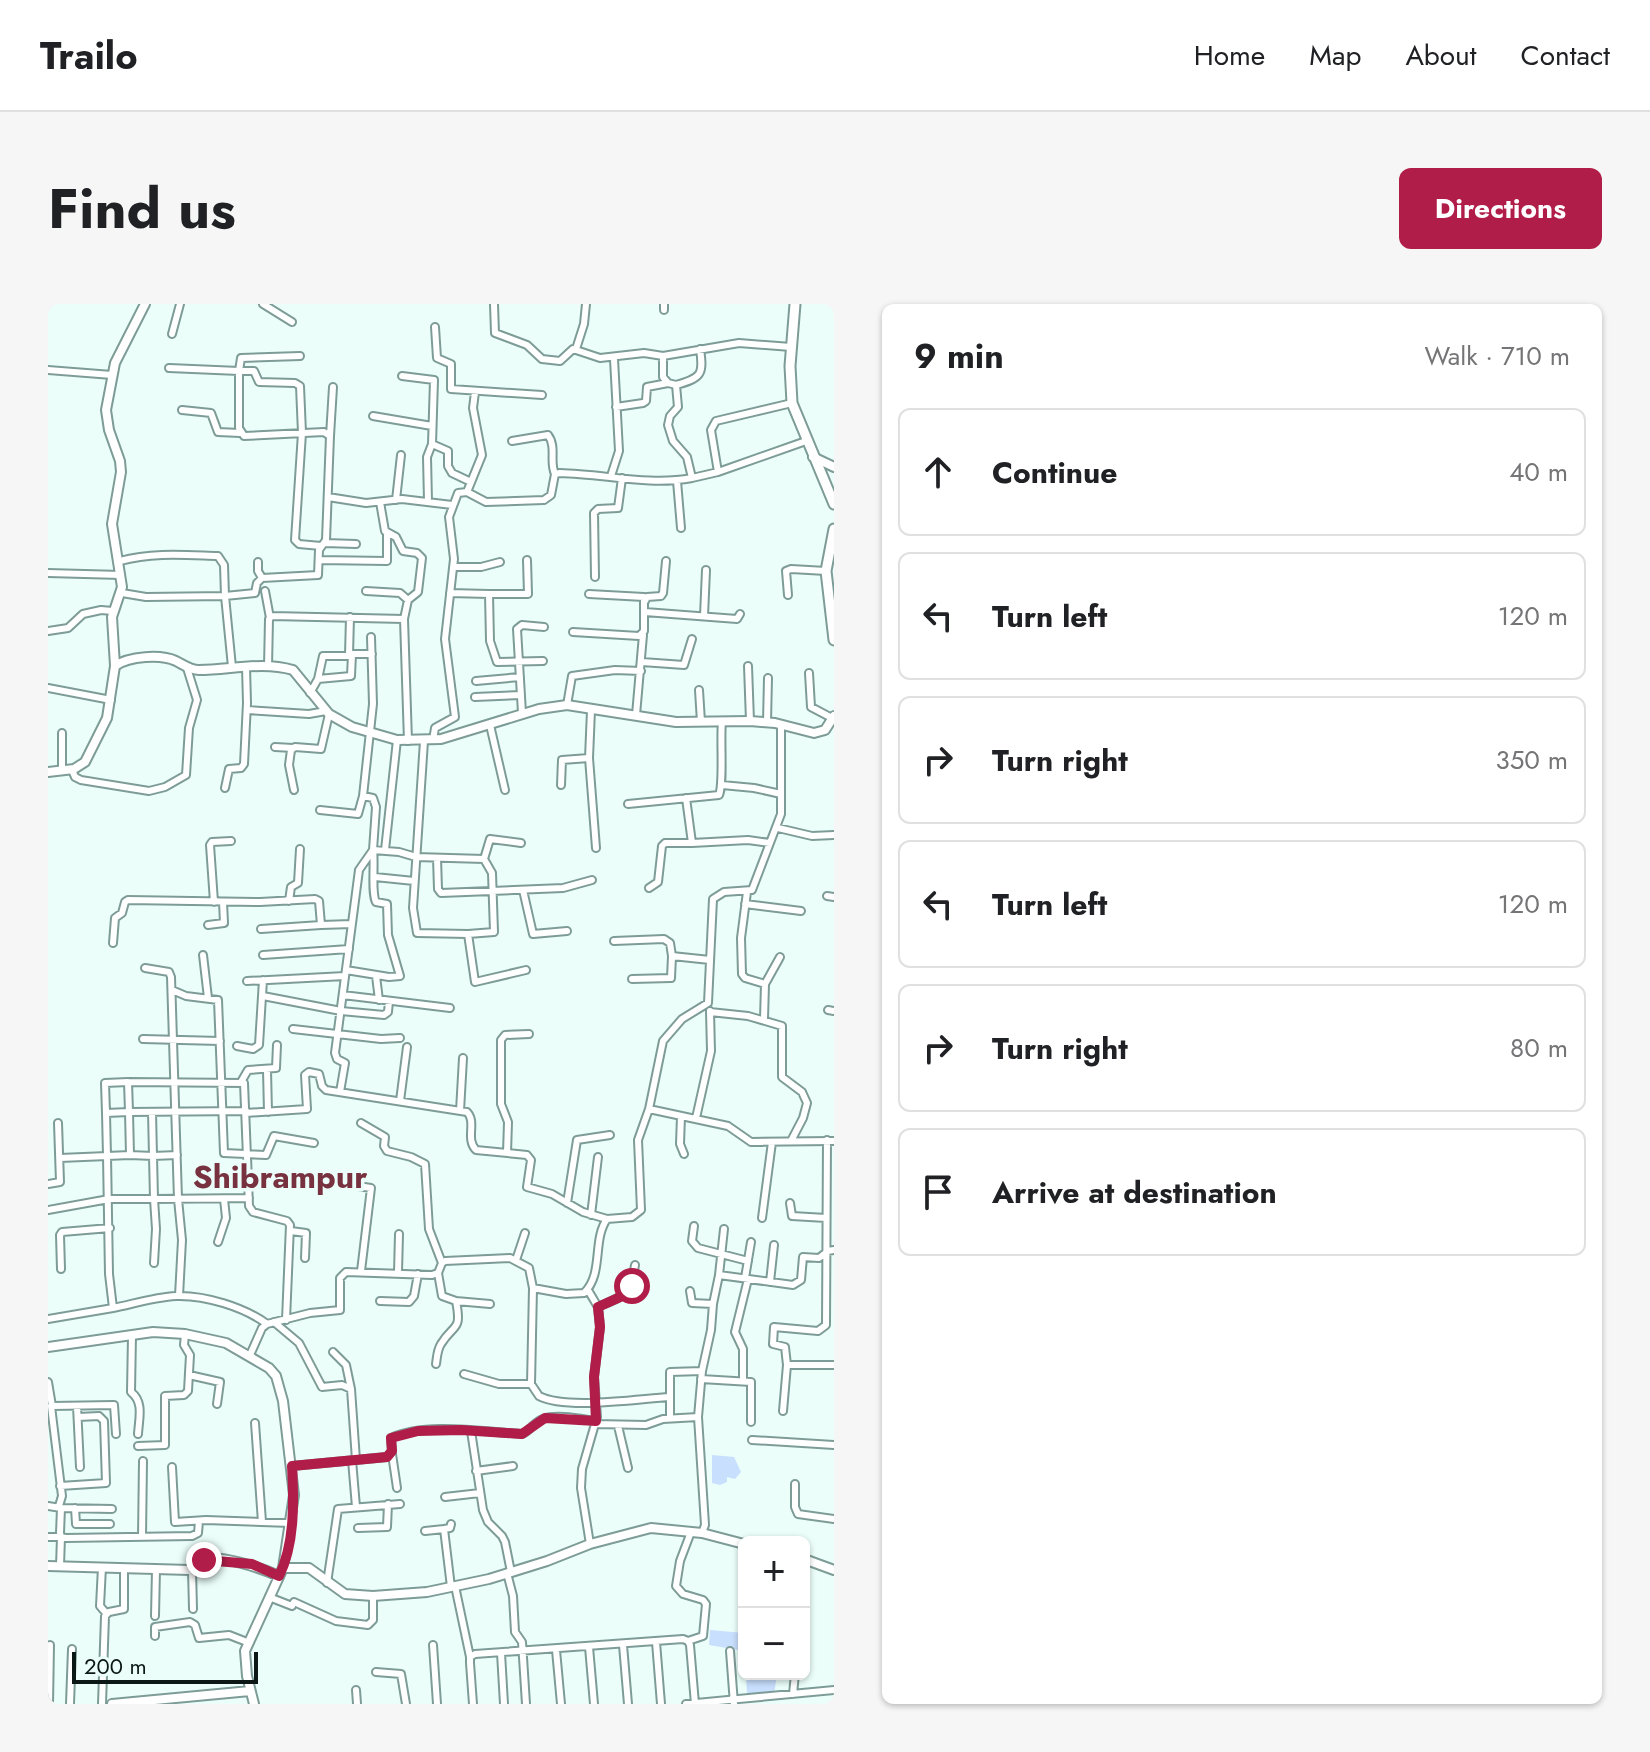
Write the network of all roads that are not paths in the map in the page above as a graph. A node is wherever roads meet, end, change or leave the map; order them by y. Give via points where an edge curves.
1 (145, 304) edge
2 (180, 304) edge
3 (263, 304) edge
4 (494, 304) edge
5 (586, 304) edge
6 (795, 304) edge
7 (292, 322) dead end
8 (435, 327) dead end
9 (172, 334) dead end
10 (791, 347) junction
11 (576, 349) junction
12 (700, 349) junction
13 (300, 356) dead end
14 (663, 356) junction
15 (614, 359) junction
16 (169, 368) dead end
17 (48, 370) edge
18 (239, 371) junction
19 (112, 375) junction
20 (402, 376) dead end
21 (672, 384) junction
22 (333, 387) dead end
23 (475, 392) junction
24 (542, 395) dead end
25 (792, 403) junction
26 (616, 407) junction
27 (182, 410) dead end
28 (373, 416) dead end
29 (432, 426) junction
30 (240, 433) junction
31 (302, 433) junction
32 (330, 436) junction
33 (512, 441) dead end
34 (806, 441) junction
35 (432, 444) junction
36 (401, 455) dead end
37 (812, 456) junction
38 (834, 467) edge
39 (718, 472) junction
40 (555, 474) junction
41 (611, 476) junction
42 (622, 478) junction
43 (692, 478) junction
44 (677, 481) junction
45 (471, 482) junction
46 (467, 492) junction
47 (328, 497) junction
48 (396, 500) junction
49 (428, 501) junction
50 (380, 502) junction
51 (834, 504) edge
52 (452, 505) junction
53 (681, 528) dead end
54 (834, 529) edge
55 (387, 533) junction
56 (323, 544) junction
57 (356, 544) dead end
58 (319, 560) junction
59 (527, 560) dead end
60 (120, 561) junction
61 (666, 561) dead end
62 (258, 562) dead end
63 (500, 562) dead end
64 (454, 567) junction
65 (706, 570) dead end
66 (826, 571) junction
67 (48, 573) edge
68 (121, 575) junction
69 (595, 577) dead end
70 (262, 578) junction
71 (265, 591) dead end
72 (366, 591) dead end
73 (122, 593) junction
74 (450, 593) junction
75 (489, 594) junction
76 (589, 594) dead end
77 (788, 595) dead end
78 (225, 596) junction
79 (408, 600) junction
80 (645, 601) junction
81 (113, 611) junction
82 (645, 612) junction
83 (740, 614) dead end
84 (704, 616) junction
85 (350, 617) junction
86 (270, 618) junction
87 (404, 619) junction
88 (544, 627) dead end
89 (48, 631) edge
90 (573, 632) dead end
91 (643, 635) junction
92 (371, 637) dead end
93 (692, 639) dead end
94 (834, 640) edge
95 (372, 654) junction
96 (350, 656) junction
97 (543, 661) dead end
98 (519, 662) junction
99 (642, 662) junction
100 (115, 666) junction
101 (748, 666) dead end
102 (232, 667) junction
103 (246, 667) junction
104 (268, 667) junction
105 (187, 668) junction
106 (641, 671) junction
107 (809, 673) dead end
108 (520, 677) junction
109 (768, 678) dead end
110 (318, 679) junction
111 (476, 681) dead end
112 (48, 688) edge
113 (699, 690) dead end
114 (310, 693) junction
115 (521, 695) junction
116 (475, 697) dead end
117 (111, 700) junction
118 (567, 705) junction
119 (247, 710) junction
120 (591, 710) junction
121 (327, 713) junction
122 (522, 713) junction
123 (636, 715) junction
124 (833, 717) edge
125 (722, 721) junction
126 (750, 721) junction
127 (701, 722) junction
128 (767, 722) junction
129 (490, 725) junction
130 (781, 725) junction
131 (62, 733) dead end
132 (371, 733) junction
133 (397, 740) junction
134 (428, 740) junction
135 (408, 741) junction
136 (275, 747) dead end
137 (293, 748) junction
138 (589, 758) junction
139 (67, 770) junction
140 (48, 772) edge
141 (561, 785) dead end
142 (722, 785) junction
143 (225, 788) dead end
144 (294, 790) dead end
145 (505, 790) dead end
146 (781, 794) junction
147 (363, 796) junction
148 (686, 798) junction
149 (628, 804) dead end
150 (320, 810) dead end
151 (778, 828) junction
152 (834, 835) edge
153 (231, 841) dead end
154 (521, 843) dead end
155 (692, 843) junction
156 (770, 843) junction
157 (596, 848) dead end
158 (300, 849) dead end
159 (373, 850) junction
160 (385, 850) junction
161 (416, 857) junction
162 (437, 858) junction
163 (484, 859) junction
164 (375, 877) junction
165 (592, 880) dead end
166 (414, 881) junction
167 (649, 888) dead end
168 (523, 890) junction
169 (493, 891) junction
170 (747, 892) junction
171 (289, 901) junction
172 (214, 902) junction
173 (223, 902) junction
174 (745, 904) junction
175 (801, 911) dead end
176 (352, 924) junction
177 (208, 925) dead end
178 (321, 925) junction
179 (261, 929) dead end
180 (567, 931) dead end
181 (468, 934) junction
182 (614, 941) dead end
183 (113, 943) dead end
184 (349, 949) junction
185 (203, 955) dead end
186 (263, 955) dead end
187 (672, 956) junction
188 (780, 957) dead end
189 (710, 960) junction
190 (145, 968) dead end
191 (526, 970) dead end
192 (346, 973) junction
193 (376, 976) junction
194 (632, 979) dead end
195 (263, 980) junction
196 (247, 981) dead end
197 (765, 984) junction
198 (172, 990) junction
199 (343, 995) junction
200 (263, 996) junction
201 (208, 998) junction
202 (379, 1000) junction
203 (389, 1001) junction
204 (708, 1003) junction
205 (450, 1008) dead end
206 (341, 1011) junction
207 (710, 1012) junction
208 (764, 1019) junction
209 (293, 1029) dead end
210 (529, 1034) dead end
211 (338, 1035) junction
212 (400, 1038) dead end
213 (143, 1039) dead end
214 (172, 1040) junction
215 (220, 1041) junction
216 (277, 1045) dead end
217 (237, 1046) dead end
218 (407, 1047) dead end
219 (463, 1058) dead end
220 (267, 1070) junction
221 (128, 1082) junction
222 (222, 1082) junction
223 (241, 1082) junction
224 (174, 1083) junction
225 (340, 1092) junction
226 (400, 1101) junction
227 (649, 1109) junction
228 (460, 1111) junction
229 (129, 1112) junction
230 (152, 1112) junction
231 (246, 1112) junction
232 (268, 1112) junction
233 (106, 1113) junction
234 (175, 1113) junction
235 (223, 1113) junction
236 (681, 1116) junction
237 (696, 1118) junction
238 (58, 1123) dead end
239 (361, 1123) dead end
240 (610, 1135) dead end
241 (791, 1141) junction
242 (831, 1141) edge
243 (772, 1142) junction
244 (314, 1143) dead end
245 (507, 1153) junction
246 (684, 1154) dead end
247 (130, 1155) junction
248 (177, 1155) junction
249 (107, 1156) junction
250 (153, 1156) junction
251 (247, 1156) junction
252 (598, 1157) dead end
253 (60, 1158) junction
254 (48, 1167) edge
255 (60, 1167) junction
256 (290, 1176) dead end
257 (48, 1184) edge
258 (249, 1198) junction
259 (109, 1199) junction
260 (154, 1199) junction
261 (178, 1199) junction
262 (224, 1199) junction
263 (567, 1203) junction
264 (790, 1203) dead end
265 (48, 1210) edge
266 (591, 1215) junction
267 (762, 1218) dead end
268 (826, 1218) junction
269 (607, 1219) junction
270 (694, 1226) dead end
271 (110, 1228) junction
272 (724, 1229) dead end
273 (291, 1231) junction
274 (525, 1233) dead end
275 (399, 1234) dead end
276 (218, 1242) dead end
277 (751, 1242) dead end
278 (774, 1245) dead end
279 (834, 1250) edge
280 (825, 1253) junction
281 (721, 1255) junction
282 (305, 1258) dead end
283 (516, 1260) junction
284 (748, 1261) junction
285 (154, 1263) dead end
286 (442, 1263) junction
287 (635, 1265) dead end
288 (61, 1269) dead end
289 (361, 1271) junction
290 (398, 1273) junction
291 (438, 1273) junction
292 (418, 1274) junction
293 (719, 1275) junction
294 (747, 1279) junction
295 (770, 1282) junction
296 (533, 1288) junction
297 (588, 1290) junction
298 (690, 1291) dead end
299 (179, 1296) junction
300 (380, 1301) dead end
301 (456, 1301) junction
302 (490, 1304) dead end
303 (713, 1304) junction
304 (598, 1307) junction
305 (113, 1308) junction
306 (48, 1319) edge
307 (286, 1320) junction
308 (271, 1323) junction
309 (185, 1334) junction
310 (132, 1335) junction
311 (48, 1347) edge
312 (333, 1352) dead end
313 (250, 1355) junction
314 (436, 1364) dead end
315 (787, 1365) junction
316 (834, 1365) edge
317 (464, 1374) dead end
318 (189, 1375) junction
319 (701, 1375) junction
320 (743, 1380) junction
321 (48, 1382) edge
322 (531, 1384) junction
323 (351, 1389) junction
324 (669, 1397) junction
325 (595, 1401) junction
326 (217, 1404) dead end
327 (51, 1406) junction
328 (77, 1406) junction
329 (783, 1411) dead end
330 (78, 1417) junction
331 (698, 1417) junction
332 (670, 1418) junction
333 (596, 1422) junction
334 (751, 1422) dead end
335 (255, 1423) dead end
336 (618, 1426) junction
337 (471, 1431) junction
338 (116, 1434) dead end
339 (138, 1434) dead end
340 (752, 1440) dead end
341 (834, 1445) edge
342 (138, 1446) dead end
343 (392, 1454) junction
344 (354, 1460) junction
345 (143, 1461) dead end
346 (292, 1466) junction
347 (513, 1466) dead end
348 (80, 1467) dead end
349 (172, 1467) dead end
350 (628, 1468) dead end
351 (476, 1471) junction
352 (58, 1472) junction
353 (48, 1473) edge
354 (795, 1484) dead end
355 (60, 1486) junction
356 (397, 1488) dead end
357 (480, 1493) junction
358 (445, 1497) dead end
359 (388, 1504) junction
360 (400, 1504) dead end
361 (48, 1506) edge
362 (60, 1507) junction
363 (356, 1507) junction
364 (75, 1508) junction
365 (112, 1509) dead end
366 (834, 1519) edge
367 (199, 1521) junction
368 (262, 1522) junction
369 (291, 1523) junction
370 (110, 1524) dead end
371 (451, 1524) dead end
372 (358, 1528) dead end
373 (444, 1529) junction
374 (425, 1531) dead end
375 (691, 1532) junction
376 (702, 1533) junction
377 (48, 1537) edge
378 (61, 1537) junction
379 (142, 1537) junction
380 (738, 1542) edge
381 (590, 1544) junction
382 (810, 1561) edge
383 (48, 1566) edge
384 (60, 1566) junction
385 (102, 1567) junction
386 (124, 1568) junction
387 (156, 1569) junction
388 (192, 1569) junction
389 (834, 1570) edge
390 (281, 1572) junction
391 (509, 1572) junction
392 (327, 1583) junction
393 (453, 1587) junction
394 (373, 1596) junction
395 (269, 1597) junction
396 (193, 1609) dead end
397 (106, 1613) junction
398 (155, 1616) dead end
399 (155, 1636) dead end
400 (688, 1641) junction
401 (247, 1642) junction
402 (656, 1642) junction
403 (50, 1645) edge
404 (433, 1645) dead end
405 (623, 1645) junction
406 (589, 1647) junction
407 (72, 1649) dead end
408 (556, 1650) junction
409 (730, 1651) dead end
410 (523, 1652) junction
411 (501, 1653) junction
412 (470, 1657) junction
413 (376, 1672) dead end
414 (794, 1680) edge
415 (356, 1690) dead end
416 (834, 1690) edge
417 (250, 1691) junction
418 (793, 1694) junction
419 (181, 1700) edge
420 (780, 1700) edge
421 (164, 1701) edge
422 (131, 1703) edge
423 (734, 1703) edge
424 (49, 1704) edge
425 (70, 1704) edge
426 (102, 1704) edge
427 (114, 1704) edge
428 (254, 1704) edge
429 (357, 1704) edge
430 (406, 1704) edge
431 (437, 1704) edge
432 (473, 1704) edge
433 (504, 1704) edge
434 (526, 1704) edge
435 (561, 1704) edge
436 (594, 1704) edge
437 (628, 1704) edge
438 (661, 1704) edge
439 (686, 1704) edge
440 (695, 1704) edge

1 - 19 street
2 - 9 street
3 - 7 street
4 - 11 street via 493,327 499,337 527,345 548,361 560,361
5 - 11 street
6 - 10 main road
8 - 23 street via 437,358 451,364 451,389
10 - 12 street via 739,343
10 - 25 main road
11 - 15 street
12 - 14 street
12 - 21 street via 702,370 696,378
13 - 18 street via 241,358
14 - 15 street via 644,353
14 - 21 street via 663,377
15 - 26 street
16 - 18 street
17 - 19 street
18 - 30 street
18 - 31 street via 254,371 262,383 298,383
19 - 60 street via 107,420 121,472 112,524
20 - 29 street via 434,380
21 - 26 street via 647,387 643,403
21 - 43 street via 678,407 668,425 687,457
22 - 32 street
23 - 24 street
23 - 45 street via 482,455
25 - 34 main road
25 - 39 street via 716,421 711,430
26 - 41 street via 619,451
27 - 30 street via 211,413 218,432
28 - 29 street
29 - 35 street
30 - 31 street
31 - 32 street
31 - 56 street via 295,540
32 - 47 street
33 - 40 street via 548,435
34 - 37 main road
34 - 39 street
35 - 45 street via 448,451 452,473
35 - 49 street via 427,457
36 - 48 street
37 - 38 street
37 - 51 main road
39 - 43 street
40 - 41 street
40 - 46 street via 551,495 544,500 486,502
41 - 42 street
42 - 44 street
42 - 69 street via 618,508 594,513
43 - 44 street
44 - 53 street
45 - 46 street
46 - 52 street via 458,493
47 - 50 street
47 - 56 street
48 - 49 street
48 - 50 street
49 - 52 street
50 - 55 street
52 - 64 street
54 - 66 main road
55 - 58 street via 387,561
55 - 79 street via 396,537 403,551 421,556 418,592
56 - 57 street
56 - 58 street
58 - 70 street via 315,577
59 - 75 street via 528,594
60 - 68 street
60 - 78 street via 167,554 218,556 224,565
61 - 80 street via 663,593
62 - 70 street
63 - 64 street
64 - 74 street
65 - 84 street
66 - 77 street via 786,571
66 - 94 main road
67 - 68 street
68 - 73 street
70 - 78 street via 255,593
71 - 86 street
72 - 79 street via 400,593
73 - 78 street
73 - 81 street
74 - 75 street
74 - 134 street via 445,639 455,717 435,728
75 - 98 street via 494,658 502,664
76 - 80 street via 642,596
78 - 102 street
79 - 87 street
80 - 82 street
81 - 89 street via 83,614 68,628
81 - 100 street
82 - 84 street
82 - 91 street
83 - 84 street via 737,619
85 - 86 street
85 - 87 street
85 - 96 street
86 - 104 street
87 - 135 street
88 - 98 street via 518,626
90 - 91 street
91 - 99 street
92 - 95 street
93 - 99 street via 684,665
95 - 96 street
95 - 132 street
96 - 110 street via 323,656
96 - 110 street via 351,676
97 - 98 street
98 - 108 street
99 - 106 street
100 - 105 street via 162,658
100 - 117 street
101 - 126 street
102 - 103 street
102 - 105 street
103 - 104 street
103 - 119 street
104 - 114 street via 293,670
105 - 139 street via 197,700 183,779 149,791 81,780
106 - 118 street via 572,676
106 - 123 street
107 - 124 street via 811,707
108 - 111 street
108 - 115 street
109 - 128 street
110 - 114 street
112 - 117 street
113 - 127 street
114 - 121 street
115 - 116 street
115 - 122 street
117 - 139 street via 85,762
118 - 120 street
118 - 122 street
119 - 121 street
119 - 143 street via 243,766 229,769
120 - 123 street
120 - 138 street
121 - 132 street
121 - 137 street via 321,749
122 - 129 street
123 - 127 street
124 - 130 street via 820,732
125 - 126 street
125 - 127 street
125 - 142 street
126 - 128 street
128 - 130 street
129 - 134 street
129 - 145 street
130 - 146 street
131 - 139 street
132 - 133 street
132 - 147 street
133 - 135 street
133 - 160 street
134 - 135 street
134 - 161 street
136 - 137 street
137 - 144 street via 289,765
138 - 141 street via 562,760
138 - 157 street
139 - 140 street
142 - 146 street
142 - 148 street via 719,795
146 - 151 street
147 - 150 street via 358,814
147 - 159 street via 373,798 376,807
148 - 149 street
148 - 155 street
151 - 152 street
151 - 156 street
153 - 172 street via 210,845
154 - 163 street via 490,839
155 - 156 street
155 - 167 street via 662,846 658,882
156 - 170 street via 756,886
158 - 171 street via 298,883 291,887
159 - 160 street
159 - 164 street
159 - 176 street via 359,870
160 - 161 street
161 - 162 street
161 - 166 street
162 - 163 street
162 - 169 street via 439,891
163 - 169 street
164 - 166 street
164 - 193 street via 373,899 387,904 388,935 400,975
165 - 168 street
166 - 181 street via 417,933
168 - 169 street
168 - 180 street via 533,934
169 - 181 street via 494,932
170 - 174 street
170 - 189 street via 724,892 713,899
171 - 173 street
171 - 178 street via 319,901
172 - 173 street
172 - 183 street via 126,901 115,918
173 - 177 street via 224,923
174 - 175 street
174 - 197 street via 742,974
176 - 178 street
176 - 184 street
178 - 179 street
181 - 191 street via 475,982
182 - 187 street via 664,939
184 - 186 street
184 - 192 street
185 - 201 street
187 - 189 street
187 - 194 street via 671,978
188 - 197 street
189 - 204 street
190 - 198 street via 169,972
192 - 193 street
192 - 195 street
192 - 199 street
193 - 202 street
195 - 196 street
195 - 200 street
197 - 208 street
198 - 201 street
198 - 214 street
199 - 202 street
199 - 206 street
200 - 206 street
200 - 217 street via 257,1048
201 - 215 street via 218,1000
202 - 203 street
203 - 205 street
203 - 206 street via 384,1015
204 - 207 street
204 - 227 street via 682,1019 663,1041
206 - 211 street
207 - 208 street
207 - 237 street via 711,1051
208 - 241 street via 782,1026 782,1077 802,1092 807,1103
209 - 211 street
210 - 245 street via 505,1035 501,1040
211 - 212 street
211 - 225 street via 336,1056 345,1063
213 - 214 street
214 - 215 street
214 - 224 street
215 - 222 street
216 - 220 street via 277,1066
218 - 226 street
219 - 228 street
220 - 223 street via 248,1070
220 - 232 street
221 - 224 street
221 - 229 street
221 - 233 street via 105,1083
222 - 223 street
222 - 224 street
222 - 235 street
223 - 231 street
224 - 234 street
225 - 226 street
225 - 232 street via 323,1088 319,1074 309,1072 307,1109
226 - 228 street
227 - 236 street
227 - 269 street via 638,1140 641,1210 632,1217
228 - 245 street via 471,1113 470,1142 476,1150
229 - 230 street
229 - 233 street
229 - 247 street
230 - 234 street
230 - 250 street
231 - 232 street
231 - 235 street
231 - 251 street
233 - 249 street
234 - 235 street
234 - 248 street
235 - 251 street via 224,1153
236 - 237 street
236 - 246 street
237 - 243 street via 733,1128 751,1142
238 - 253 street
239 - 286 street via 384,1135 387,1151 425,1164 429,1229
240 - 263 street via 577,1140
241 - 242 street
241 - 243 street
242 - 268 street
243 - 267 street
244 - 251 street via 274,1136 266,1155
245 - 263 street via 529,1156 527,1187
247 - 249 street
247 - 250 street
248 - 250 street
248 - 261 street
249 - 253 street
249 - 259 street
250 - 260 street
251 - 258 street
252 - 266 street
253 - 255 street
254 - 255 street
255 - 257 street via 60,1182
256 - 289 street via 371,1188
258 - 262 street
258 - 273 street via 253,1212 287,1221
259 - 260 street
259 - 265 street
259 - 271 street
260 - 261 street
260 - 285 street
261 - 262 street
261 - 299 street
262 - 276 street via 226,1218
263 - 266 street
264 - 268 street via 792,1216
266 - 269 street
268 - 280 street
269 - 297 street
270 - 281 street via 694,1245
271 - 288 street via 62,1232
271 - 305 street
272 - 281 street
273 - 282 street via 307,1236
273 - 307 street
274 - 283 street
275 - 290 street
277 - 284 street
278 - 295 street
279 - 280 street
280 - 295 street via 803,1257 798,1284
280 - 315 street via 824,1328 773,1330 773,1344 785,1347
281 - 284 street
281 - 293 street
283 - 286 street
283 - 296 street via 531,1271
284 - 294 street
286 - 291 street
287 - 304 street via 627,1294
289 - 290 street
289 - 307 street via 342,1274 340,1310
290 - 292 street
291 - 292 street
291 - 301 street via 442,1296
292 - 300 street via 409,1302
293 - 294 street
293 - 303 street
294 - 295 street
294 - 320 street via 735,1332 742,1345
296 - 297 street via 572,1294
296 - 322 street
297 - 304 street
298 - 303 street via 692,1303
299 - 305 street
299 - 308 street via 222,1304
301 - 302 street
301 - 314 street via 458,1325 441,1343
303 - 319 street
304 - 325 street
305 - 306 street
307 - 308 street
308 - 313 street via 262,1328
308 - 323 street via 299,1343 322,1387
309 - 310 street
309 - 313 street via 216,1339
309 - 318 street
310 - 311 street
310 - 339 street via 131,1392 140,1398
312 - 323 street via 346,1365
313 - 346 street via 269,1368 280,1387
315 - 316 street
315 - 329 street
317 - 322 street via 499,1384
318 - 326 street via 220,1382
318 - 342 street via 187,1394 165,1396 165,1445
319 - 320 street
319 - 324 street via 670,1372
319 - 331 street
320 - 334 street via 752,1386
321 - 327 street
322 - 325 street via 544,1399
323 - 344 street
324 - 325 street
324 - 332 street
325 - 333 street
327 - 328 street
327 - 352 street
328 - 330 street
328 - 338 street via 114,1405
330 - 348 street
330 - 355 street via 99,1416 104,1421 106,1483
331 - 332 street
331 - 376 street
332 - 336 street
333 - 336 street
333 - 337 street via 545,1418 522,1434
333 - 381 street via 581,1488
335 - 368 street
336 - 350 street
337 - 343 street via 395,1436
337 - 351 street
340 - 341 street
343 - 344 street
343 - 356 street
344 - 346 street
344 - 363 street
345 - 379 street
346 - 369 street
347 - 351 street
349 - 367 street via 173,1520
351 - 357 street
352 - 353 street
352 - 355 street
354 - 366 street via 798,1514
355 - 362 street
357 - 358 street
357 - 391 street via 488,1522 505,1542
359 - 360 street
359 - 363 street
359 - 372 street via 387,1527
361 - 362 street
362 - 364 street
362 - 378 street
363 - 392 street via 337,1511
364 - 365 street
364 - 370 street via 76,1524
367 - 368 street
367 - 379 street via 198,1533 192,1536
368 - 369 street
369 - 390 street
371 - 373 street
373 - 374 street
373 - 393 street
375 - 376 street
375 - 381 street via 651,1528
375 - 400 street via 676,1586 706,1604 703,1636
376 - 380 street
377 - 378 street
378 - 379 street
378 - 384 street
381 - 391 street
382 - 389 street
383 - 384 street
384 - 385 street
385 - 386 street
385 - 397 street via 100,1606
386 - 387 street
386 - 397 street via 124,1609
387 - 388 street
387 - 398 street
388 - 390 street via 202,1561 231,1561
388 - 396 street
390 - 392 street via 309,1568
390 - 395 street
391 - 393 street
391 - 410 street via 515,1632
392 - 394 street via 345,1594
393 - 394 street
393 - 412 street
394 - 395 street via 373,1620 368,1625 344,1623
395 - 401 street
397 - 426 street
399 - 401 street via 155,1627 190,1622 199,1638 229,1635
400 - 402 street
400 - 440 street
401 - 417 street via 244,1660
402 - 405 street
402 - 438 street
403 - 424 street
404 - 431 street
405 - 406 street
405 - 437 street
406 - 408 street
406 - 436 street
407 - 425 street
408 - 410 street
408 - 435 street
409 - 423 street
410 - 411 street
410 - 434 street
411 - 412 street
411 - 433 street
412 - 432 street
413 - 430 street via 401,1674
414 - 418 street
415 - 429 street
416 - 418 street
417 - 419 street
417 - 428 street
418 - 420 street
419 - 421 street
420 - 423 street
421 - 422 street
422 - 427 street
423 - 440 street
439 - 440 street

